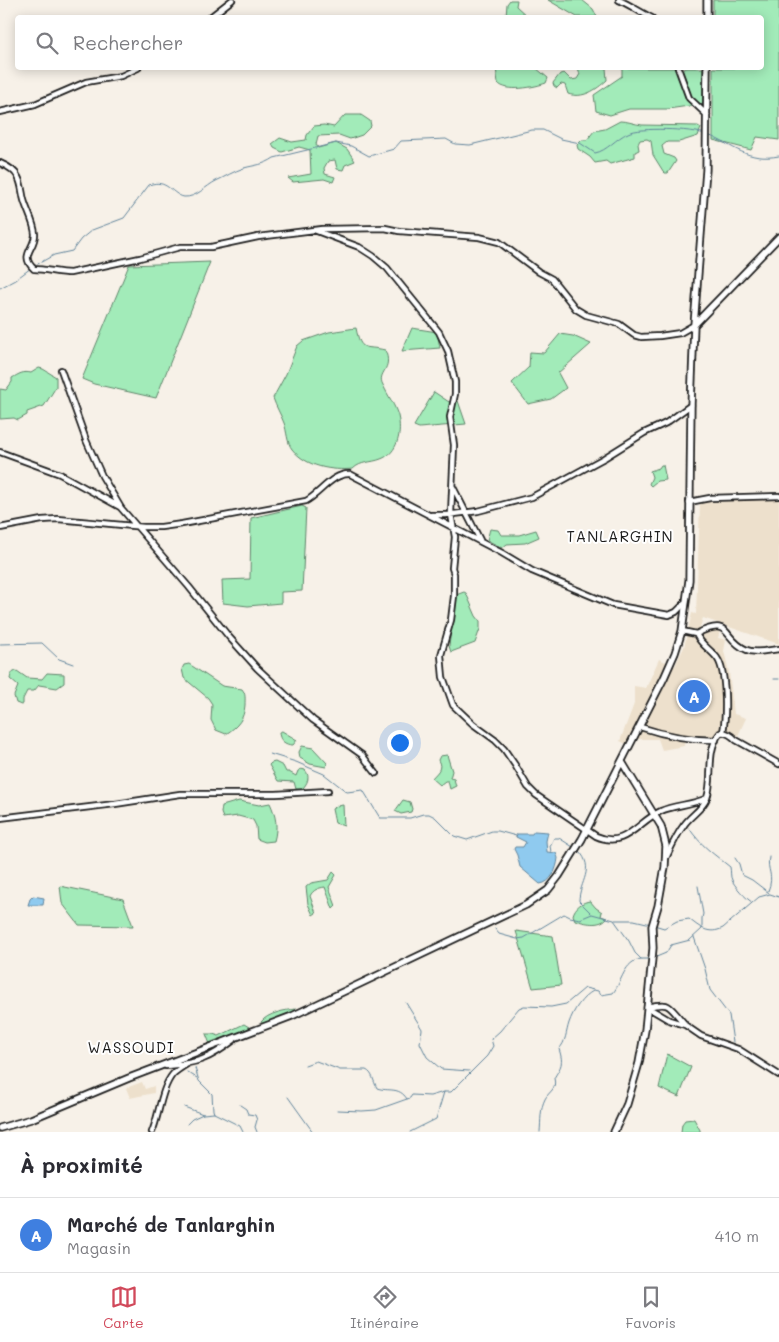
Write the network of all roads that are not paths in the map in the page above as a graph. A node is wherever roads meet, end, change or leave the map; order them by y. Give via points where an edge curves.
1 (232, 0) edge
2 (618, 0) edge
3 (707, 0) edge
4 (213, 15) edge
5 (645, 15) edge
6 (707, 15) edge
7 (134, 70) edge
8 (679, 70) edge
9 (707, 70) edge
10 (0, 112) edge
11 (707, 115) junction
12 (0, 163) edge
13 (314, 230) junction
14 (779, 237) edge
15 (694, 325) junction
16 (61, 370) dead end
17 (691, 405) junction
18 (0, 452) edge
19 (452, 484) junction
20 (779, 496) edge
21 (689, 502) junction
22 (122, 508) junction
23 (466, 512) junction
24 (429, 514) junction
25 (451, 514) junction
26 (138, 527) junction
27 (0, 528) edge
28 (455, 528) junction
29 (481, 541) junction
30 (687, 601) junction
31 (682, 631) junction
32 (696, 634) junction
33 (779, 650) edge
34 (640, 727) junction
35 (723, 732) junction
36 (716, 740) junction
37 (622, 762) junction
38 (779, 764) edge
39 (376, 773) dead end
40 (328, 791) dead end
41 (707, 798) junction
42 (655, 815) junction
43 (0, 818) edge
44 (588, 829) junction
45 (665, 860) junction
46 (647, 1007) junction
47 (685, 1025) junction
48 (235, 1039) junction
49 (187, 1064) junction
50 (162, 1066) junction
51 (779, 1075) edge
52 (0, 1128) edge
53 (152, 1132) edge
54 (614, 1132) edge

1 - 4 street
2 - 5 street
3 - 6 street
7 - 10 street via 121,76 86,82 35,104
8 - 11 street via 689,98
9 - 11 street
11 - 15 street
12 - 13 street via 19,178 34,231 34,241 27,256 34,269 70,273 180,247 211,247 248,238
13 - 15 street via 372,228 493,240 510,248 538,272 552,279 572,306 586,315 619,324 640,337 680,332
13 - 19 street via 359,247 373,256 387,268 439,332 448,351 455,382 450,417 454,445
14 - 15 street
15 - 17 street
16 - 22 street via 86,440 102,476
17 - 21 street
17 - 23 street via 666,423 532,497
18 - 22 street via 60,474
19 - 23 street
19 - 25 street
20 - 21 street via 710,498
21 - 30 street
22 - 26 street
23 - 25 street
23 - 29 street
24 - 25 street
24 - 26 street via 358,477 343,474 306,501 182,524
24 - 28 street
25 - 28 street
26 - 27 street via 58,519
26 - 39 street via 257,668 313,720 362,755
28 - 29 street
28 - 44 street via 454,596 441,655 447,693 460,712 504,749 536,795
29 - 30 street via 532,571 613,604 669,615
30 - 31 street
31 - 32 street
31 - 34 street
32 - 33 street via 710,627 719,627 749,651
32 - 35 street via 719,662 726,700
34 - 36 street via 685,738
34 - 37 street
35 - 36 street
35 - 38 street
36 - 41 street
37 - 42 street
37 - 44 street
40 - 43 street via 180,794
41 - 42 street via 662,810
41 - 45 street via 683,826
42 - 44 street via 614,841 596,836
42 - 45 street via 665,838
44 - 48 street via 556,881 544,894 526,905 292,1016
45 - 46 street via 652,926
46 - 47 street
46 - 47 street via 667,1005
46 - 54 street via 639,1063 627,1104
47 - 51 street via 702,1036 738,1049
48 - 49 street via 208,1058
48 - 50 street
49 - 50 street
49 - 53 street via 169,1081
50 - 52 street

